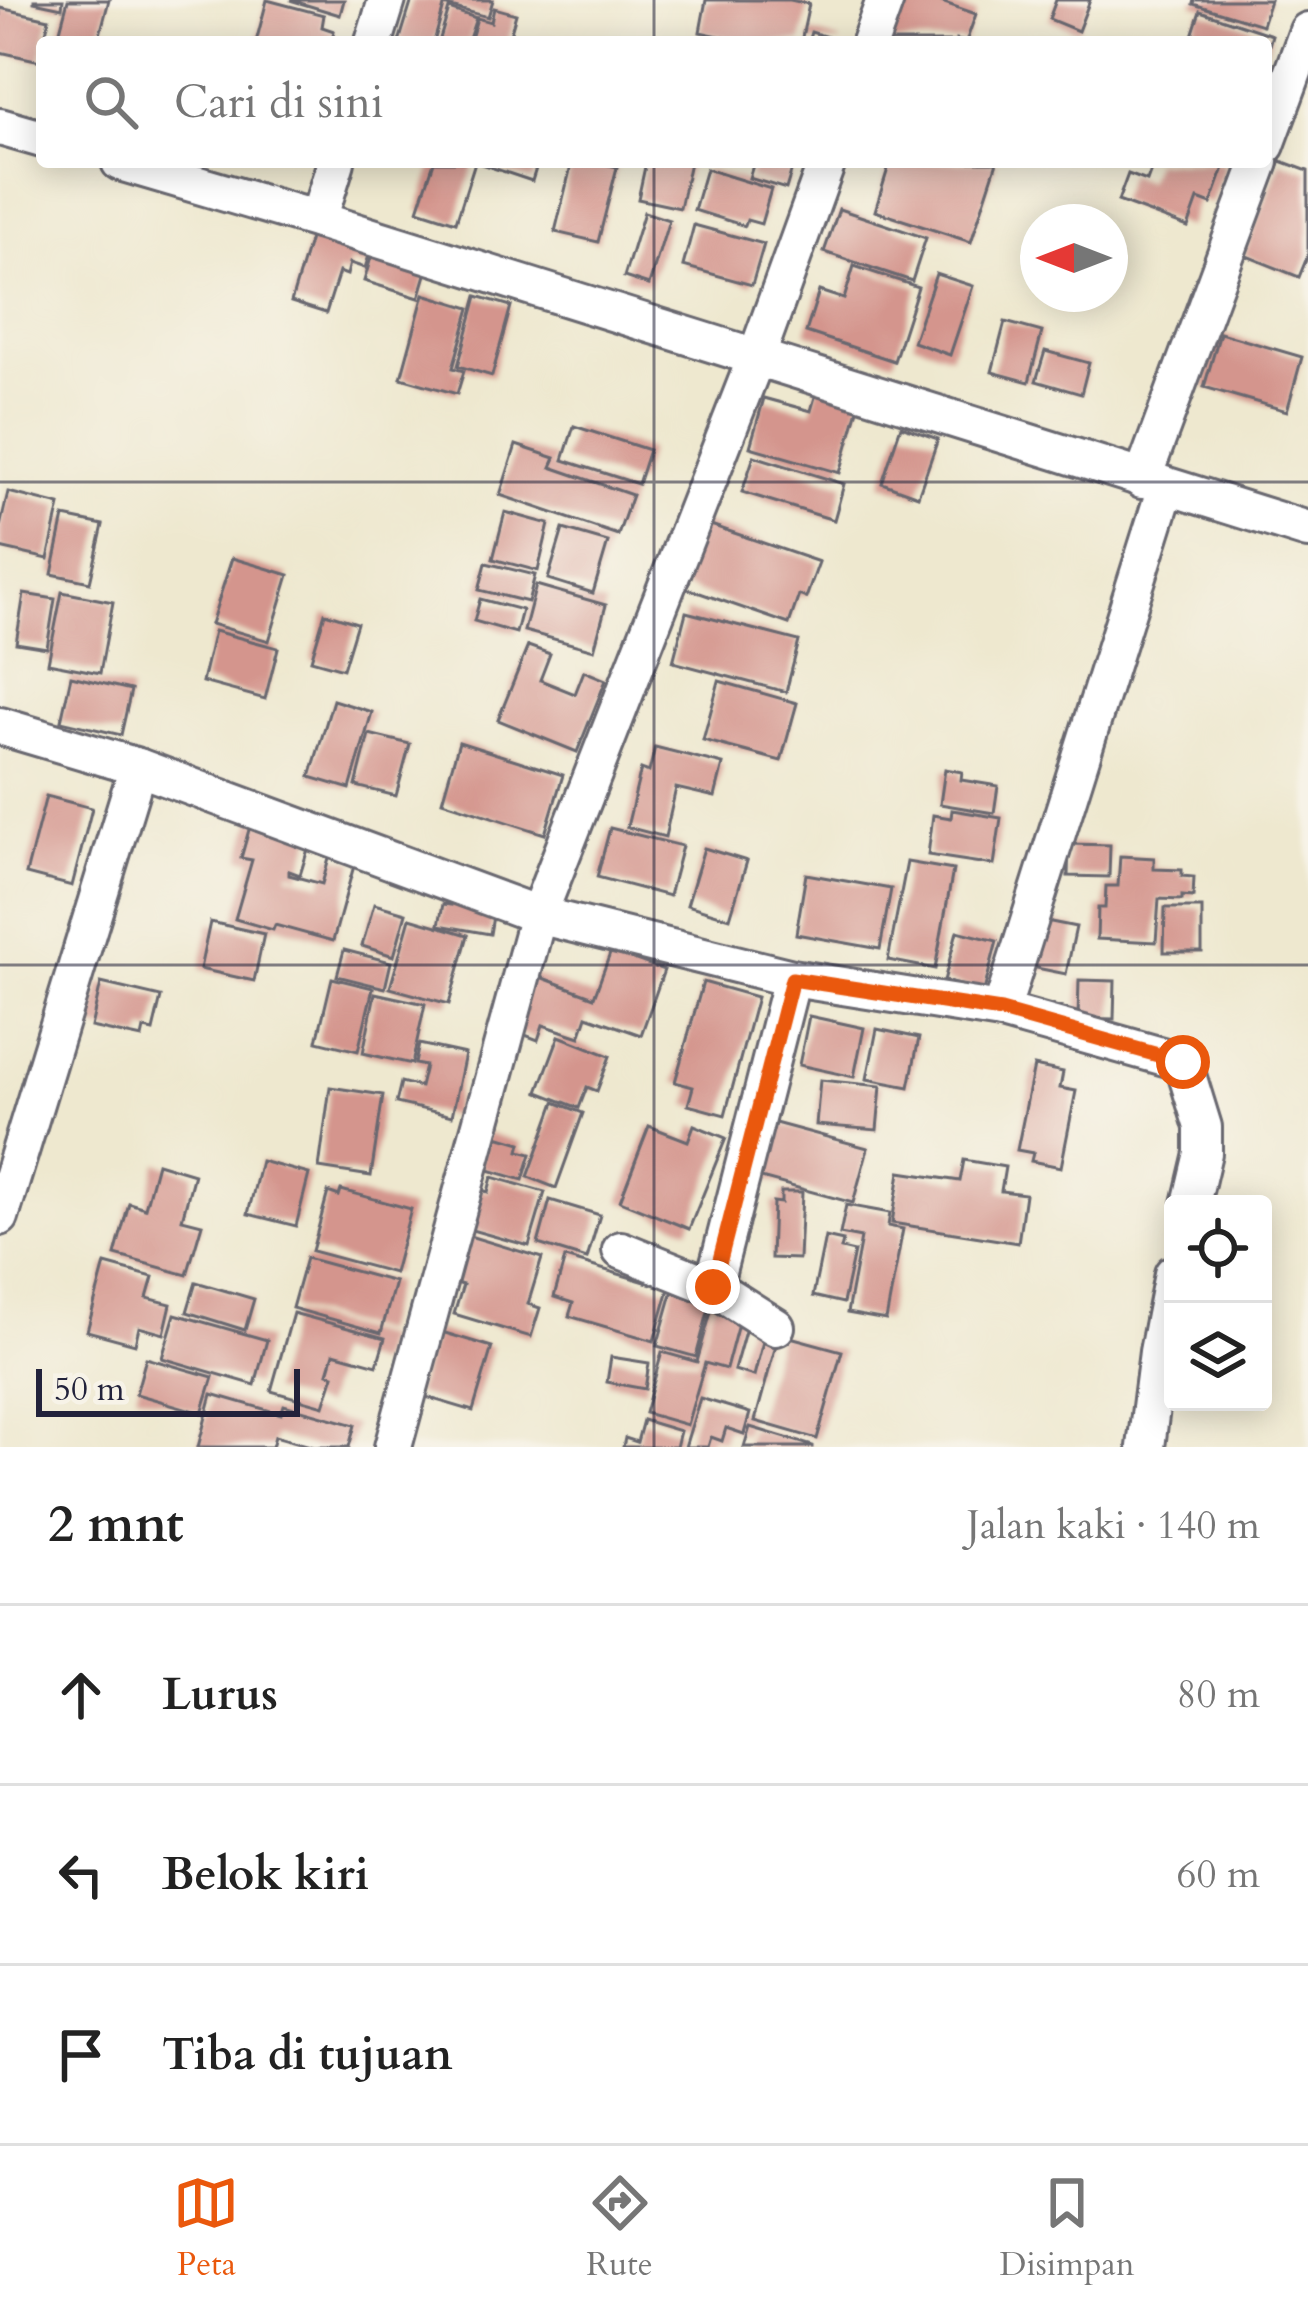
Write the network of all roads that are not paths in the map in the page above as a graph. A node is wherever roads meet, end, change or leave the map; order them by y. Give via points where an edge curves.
1 (387, 0) edge
2 (885, 0) edge
3 (1308, 31) edge
4 (376, 36) edge
5 (872, 36) edge
6 (0, 127) edge
7 (1272, 129) edge
8 (36, 137) edge
9 (140, 168) edge
10 (334, 168) edge
11 (825, 168) edge
12 (1257, 168) edge
13 (318, 220) junction
14 (756, 358) junction
15 (1154, 483) junction
16 (1308, 530) edge
17 (0, 726) edge
18 (138, 767) junction
19 (538, 915) junction
20 (792, 979) junction
21 (1001, 1011) junction
22 (1192, 1195) edge
23 (0, 1216) edge
24 (621, 1250) dead end
25 (713, 1287) junction
26 (1167, 1303) edge
27 (776, 1327) dead end
28 (393, 1447) edge
29 (1146, 1447) edge

1 - 4 street
2 - 5 street
3 - 7 street
6 - 8 street
9 - 13 street
10 - 13 street
11 - 14 street
12 - 15 street
13 - 14 street
14 - 15 street
14 - 19 street
15 - 16 street
15 - 21 street
17 - 18 street
18 - 19 street
18 - 23 street
19 - 20 street
19 - 28 street
20 - 21 street
20 - 25 street
21 - 22 street via 1183,1062 1203,1127
24 - 25 street
25 - 27 street
26 - 29 street

